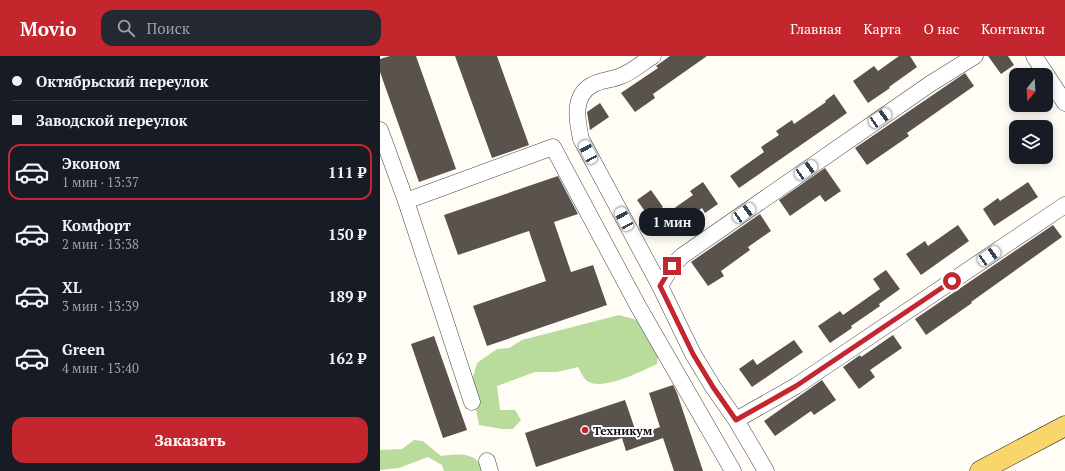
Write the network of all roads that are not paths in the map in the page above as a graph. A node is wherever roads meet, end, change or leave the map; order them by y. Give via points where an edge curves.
1 (653, 56) edge
2 (975, 56) edge
3 (1034, 56) edge
4 (1065, 103) edge
5 (380, 130) edge
6 (406, 201) junction
7 (1065, 205) edge
8 (660, 286) junction
9 (472, 402) dead end
10 (736, 420) junction
11 (1065, 426) edge
12 (733, 471) edge
13 (766, 471) edge
14 (980, 471) edge

1 - 8 street via 623,76 592,85 582,94 576,119 581,139
2 - 8 street via 930,84 682,256 672,266
3 - 4 street
5 - 6 street
6 - 9 street
6 - 12 street via 553,147 638,306
7 - 10 street via 796,386
8 - 10 street via 693,354
10 - 13 street
11 - 14 main road

